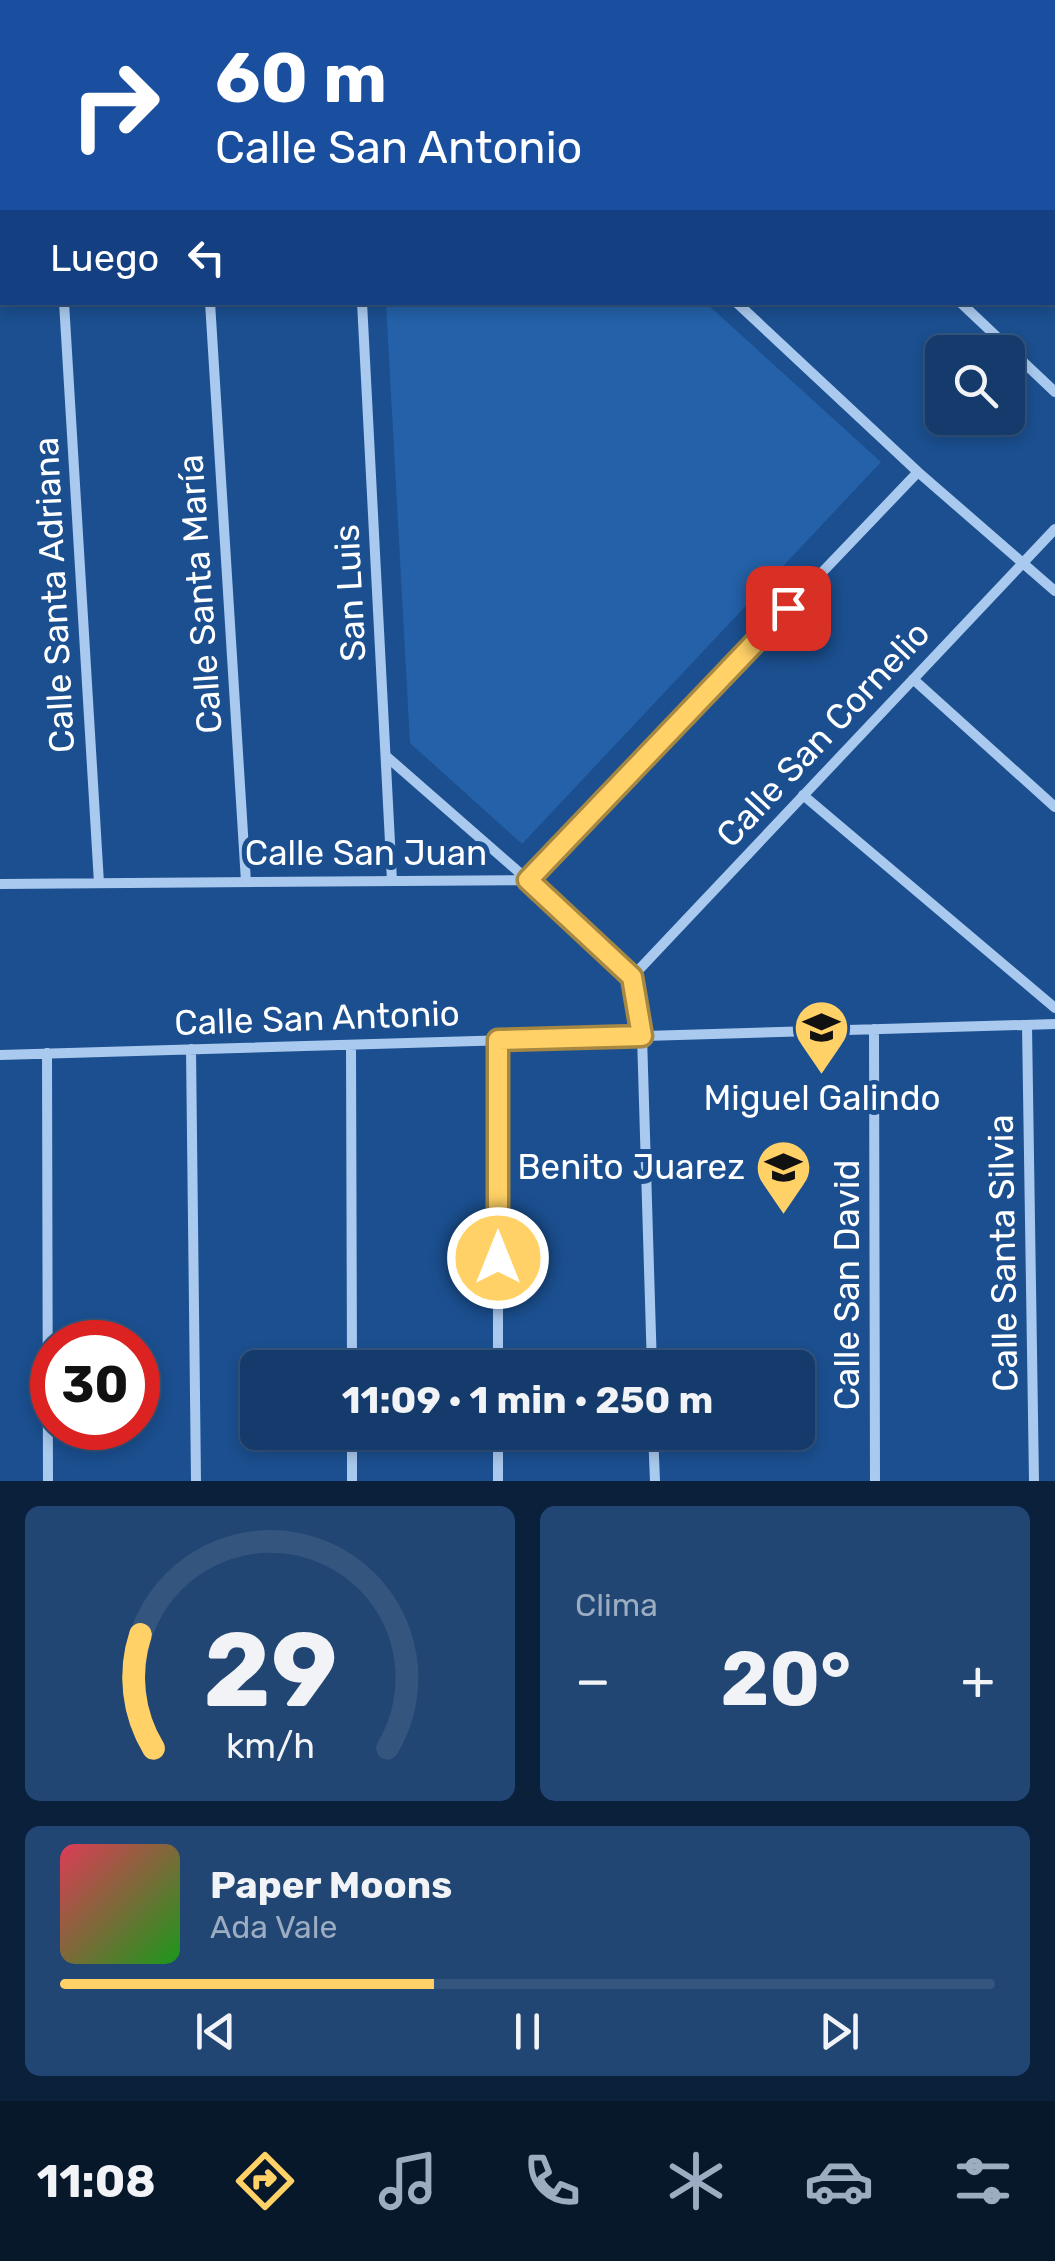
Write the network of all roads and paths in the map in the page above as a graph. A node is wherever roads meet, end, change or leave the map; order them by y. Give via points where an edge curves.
1 (64, 305) edge
2 (210, 305) edge
3 (362, 305) edge
4 (739, 305) edge
5 (963, 305) edge
6 (1055, 392) edge
7 (918, 472) junction
8 (1055, 529) edge
9 (1023, 562) junction
10 (1055, 591) edge
11 (913, 679) junction
12 (386, 756) junction
13 (803, 795) junction
14 (1055, 808) edge
15 (528, 880) junction
16 (392, 881) junction
17 (246, 882) junction
18 (99, 883) junction
19 (0, 884) edge
20 (632, 977) junction
21 (1055, 1008) edge
22 (1055, 1024) edge
23 (1027, 1025) junction
24 (874, 1029) junction
25 (642, 1036) junction
26 (498, 1040) junction
27 (351, 1045) junction
28 (191, 1050) junction
29 (48, 1053) junction
30 (0, 1055) edge
31 (352, 1350) edge
32 (498, 1350) edge
33 (651, 1350) edge
34 (352, 1450) edge
35 (498, 1450) edge
36 (654, 1450) edge
37 (48, 1481) edge
38 (196, 1481) edge
39 (352, 1481) edge
40 (498, 1481) edge
41 (655, 1481) edge
42 (876, 1481) edge
43 (1034, 1481) edge

1 - 18 street, Calle Santa Adriana
2 - 17 street, Calle Santa María
3 - 12 street, San Luis
4 - 7 street
5 - 6 street
7 - 9 street
7 - 15 street, Calle San Juan
8 - 9 street, Calle San Cornelio
9 - 10 street
9 - 11 street, Calle San Cornelio
11 - 13 street, Calle San Cornelio
11 - 14 street
12 - 15 street
12 - 16 street, San Luis
13 - 20 street, Calle San Cornelio
13 - 21 street
15 - 16 street, Calle San Juan
15 - 20 street
16 - 17 street, Calle San Juan
17 - 18 street, Calle San Juan
18 - 19 street, Calle San Juan
20 - 25 street
22 - 23 street, Calle San Antonio
23 - 24 street, Calle San Antonio
23 - 43 street, Calle Santa Silvia
24 - 25 street, Calle San Antonio
24 - 42 street, Calle San David
25 - 26 street, Calle San Antonio
25 - 33 street
26 - 27 street, Calle San Antonio
26 - 32 street
27 - 28 street, Calle San Antonio
27 - 31 street
28 - 29 street, Calle San Antonio
28 - 38 street
29 - 30 street, Calle San Antonio
29 - 37 street
34 - 39 street
35 - 40 street
36 - 41 street

